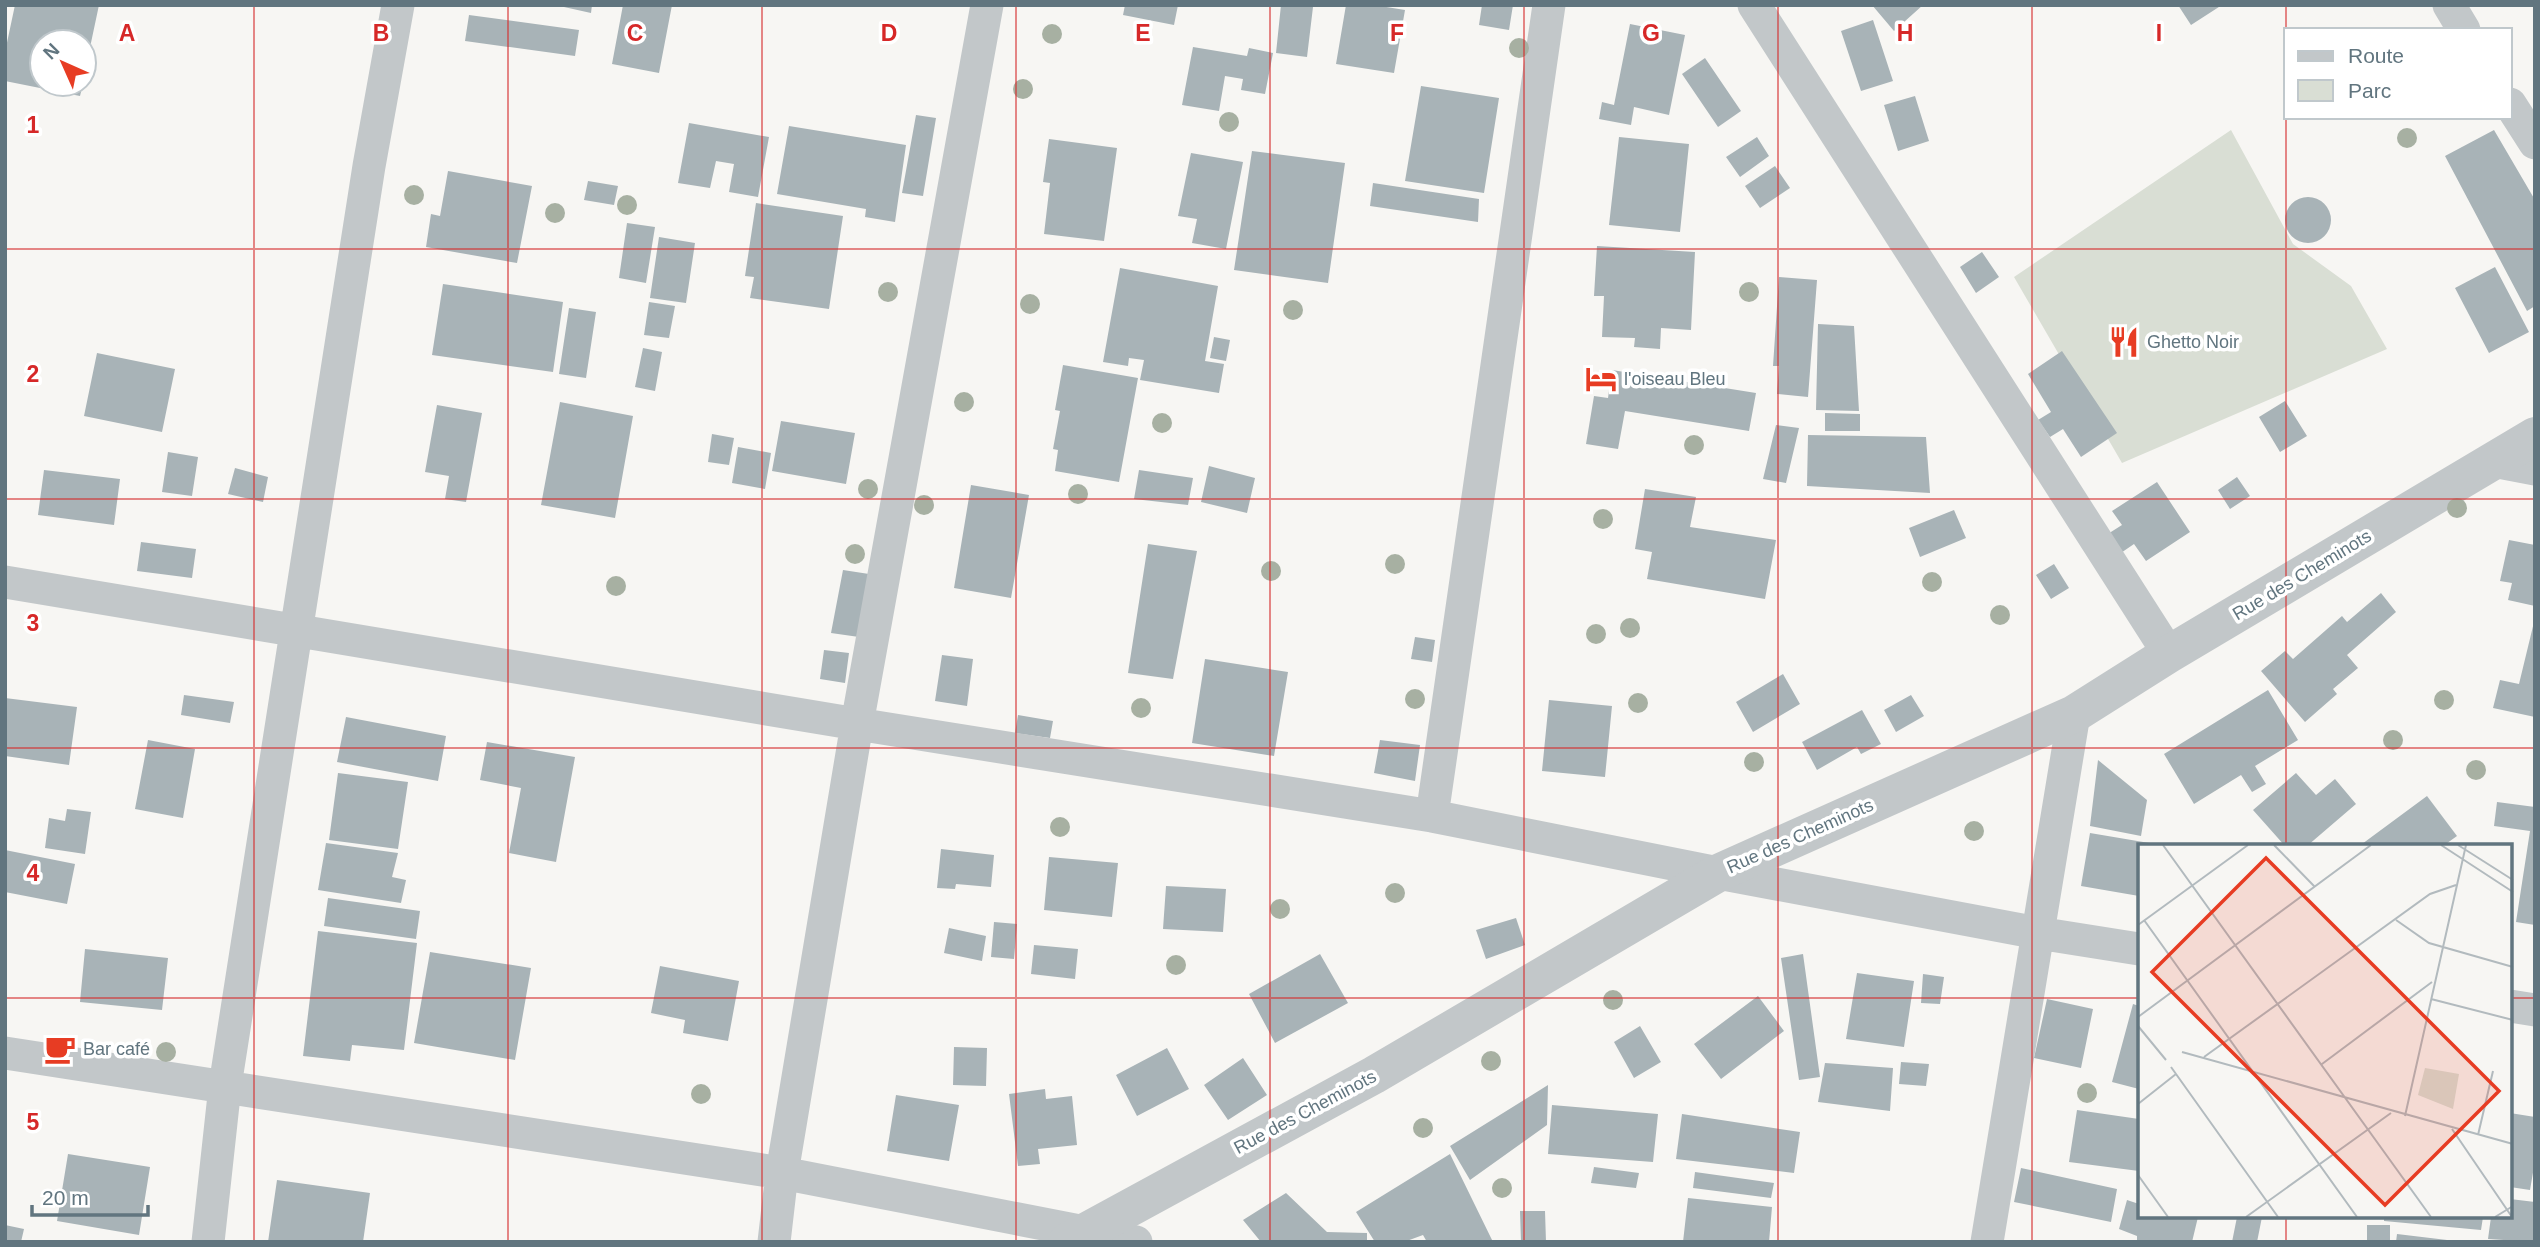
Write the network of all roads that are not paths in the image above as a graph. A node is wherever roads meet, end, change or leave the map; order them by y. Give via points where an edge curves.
1 (398, 5) edge
2 (988, 5) edge
3 (1549, 5) edge
4 (1754, 5) edge
5 (2449, 5) edge
6 (2463, 28) edge
7 (2512, 107) edge
8 (2535, 143) edge
9 (2535, 436) edge
10 (2493, 461) junction
11 (2535, 469) edge
12 (5, 582) edge
13 (295, 631) junction
14 (2169, 654) junction
15 (2074, 714) junction
16 (857, 724) junction
17 (1432, 816) junction
18 (1718, 873) junction
19 (2038, 933) junction
20 (2138, 949) edge
21 (2512, 1006) edge
22 (2535, 1010) edge
23 (5, 1053) edge
24 (225, 1086) junction
25 (782, 1173) junction
26 (1076, 1236) edge
27 (208, 1242) edge
28 (774, 1242) edge
29 (1136, 1242) edge
30 (1987, 1242) edge

1 - 13 street
2 - 16 street
3 - 17 street
4 - 14 street
5 - 6 street
7 - 8 street
9 - 10 street, Rue des Cheminots
10 - 11 street
10 - 14 street, Rue des Cheminots
12 - 13 street
13 - 16 street
13 - 24 street
14 - 15 street, Rue des Cheminots
15 - 18 street, Rue des Cheminots
15 - 19 street
16 - 17 street
16 - 25 street
17 - 18 street
18 - 19 street
18 - 26 street, Rue des Cheminots via 1374,1075
19 - 20 street
19 - 30 street
21 - 22 street
23 - 24 street
24 - 25 street
24 - 27 street
25 - 26 street
25 - 28 street
26 - 29 street

